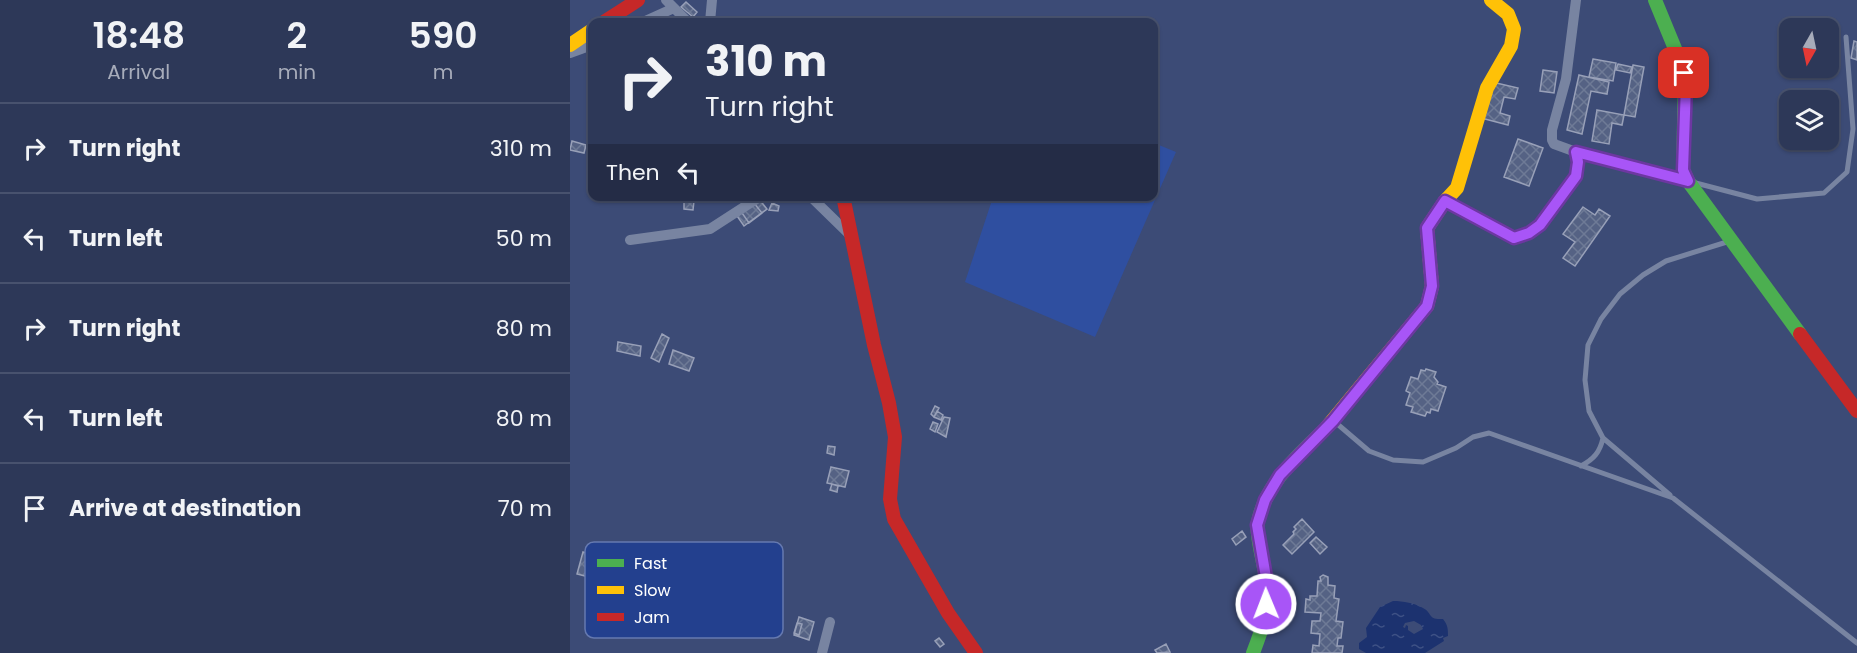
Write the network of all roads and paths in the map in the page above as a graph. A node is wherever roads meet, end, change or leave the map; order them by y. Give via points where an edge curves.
1 (638, 0) edge
2 (712, 0) edge
3 (1491, 0) edge
4 (1576, 0) edge
5 (1655, 0) edge
6 (670, 4) edge
7 (610, 18) edge
8 (649, 18) edge
9 (684, 18) edge
10 (710, 18) edge
11 (588, 33) edge
12 (1846, 37) dead end
13 (570, 45) edge
14 (588, 46) edge
15 (570, 53) edge
16 (1576, 152) junction
17 (1688, 181) junction
18 (753, 201) edge
19 (815, 201) edge
20 (844, 201) edge
21 (1445, 201) junction
22 (851, 236) junction
23 (630, 240) dead end
24 (1732, 240) junction
25 (1857, 411) edge
26 (1333, 421) junction
27 (1603, 438) junction
28 (1581, 466) junction
29 (1673, 498) junction
30 (830, 622) dead end
31 (1857, 643) edge
32 (822, 653) edge
33 (976, 653) edge
34 (1253, 653) edge

1 - 7 street
2 - 10 street
3 - 21 street via 1508,14 1514,29 1511,46 1486,88 1457,188
4 - 16 street via 1566,80 1552,130 1554,144
5 - 17 street via 1684,73 1683,170
6 - 8 street
6 - 9 street
11 - 13 street
12 - 17 lane via 1853,129 1847,172 1840,179 1824,193 1757,199
14 - 15 street
16 - 17 lane
16 - 21 street via 1576,176 1540,225 1529,233 1514,238
17 - 24 street
18 - 23 street via 710,229
19 - 22 street
20 - 22 street
21 - 26 street via 1427,228 1432,286 1427,306
22 - 33 street via 895,437 890,499 894,519 948,613
24 - 25 street
24 - 27 lane via 1666,261 1651,270 1620,294 1601,319 1588,345 1585,380 1589,411
26 - 28 lane via 1369,451 1393,460 1423,462 1489,433
26 - 34 street via 1280,475 1265,500 1257,525 1268,589 1265,620
27 - 28 lane via 1593,460
27 - 29 lane
28 - 29 lane
29 - 31 lane
30 - 32 street

